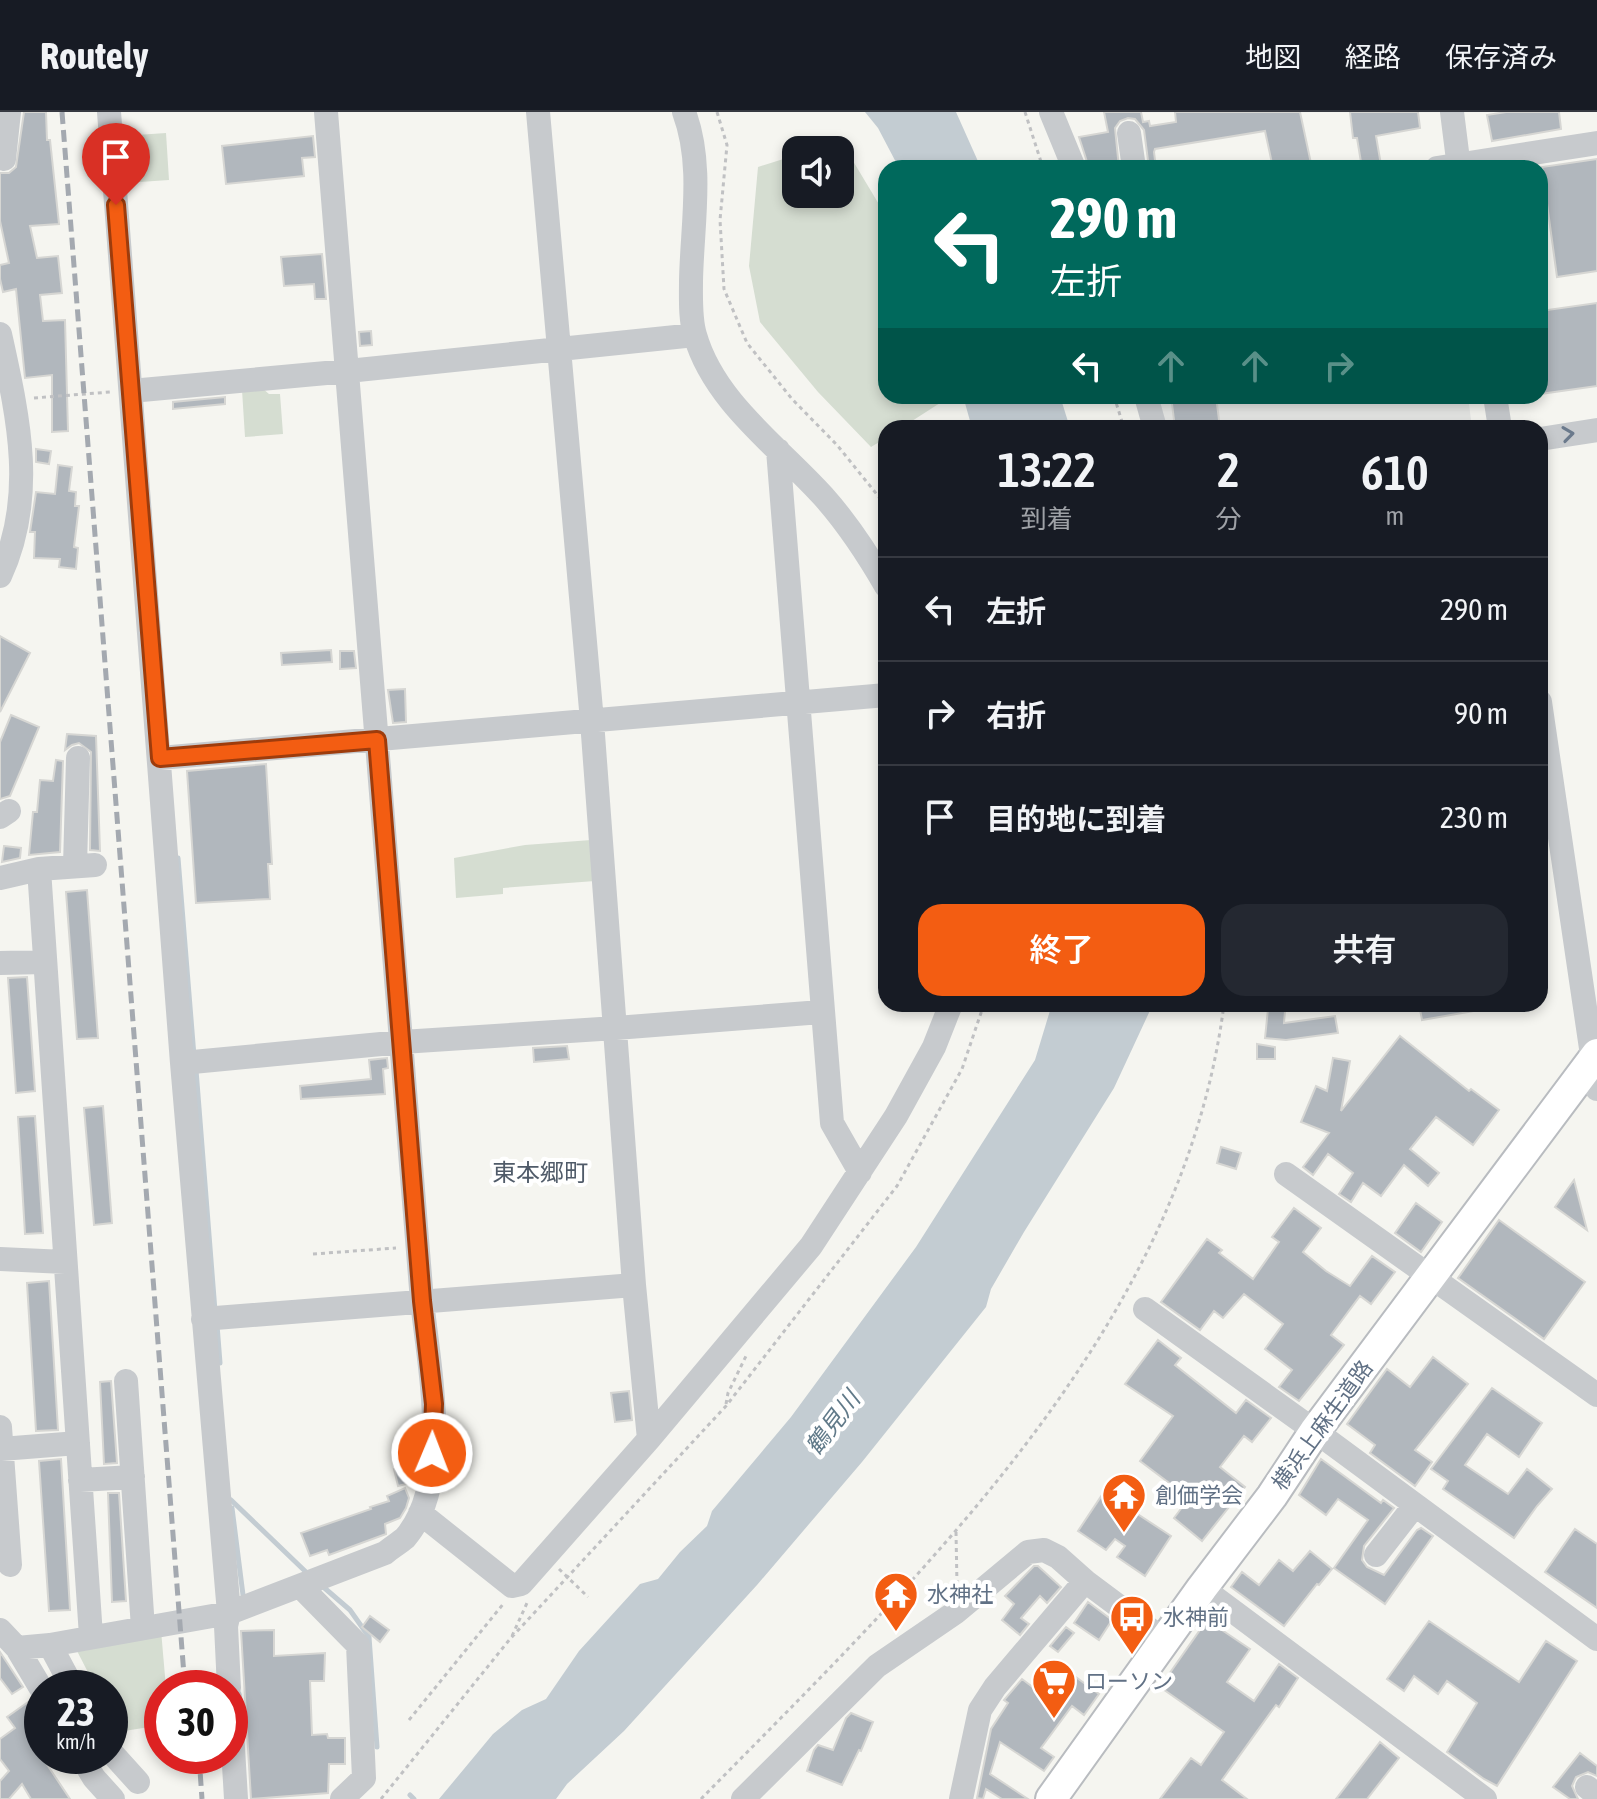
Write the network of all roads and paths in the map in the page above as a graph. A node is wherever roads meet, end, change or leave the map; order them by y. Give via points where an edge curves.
1 (9, 112) edge
2 (109, 112) edge
3 (326, 112) edge
4 (538, 112) edge
5 (684, 112) edge
6 (717, 112) edge
7 (1025, 112) edge
8 (1051, 112) edge
9 (1452, 112) edge
10 (1125, 140) dead end
11 (1597, 143) edge
12 (4, 159) dead end
13 (1040, 160) edge
14 (1071, 160) edge
15 (1131, 160) edge
16 (1452, 160) edge
17 (1494, 160) edge
18 (0, 334) edge
19 (695, 335) junction
20 (559, 350) junction
21 (348, 371) junction
22 (137, 390) junction
23 (14, 400) junction
24 (1597, 430) edge
25 (1548, 438) edge
26 (778, 450) junction
27 (878, 496) edge
28 (878, 573) edge
29 (0, 576) edge
30 (878, 696) edge
31 (798, 703) junction
32 (592, 721) junction
33 (377, 740) junction
34 (1548, 756) edge
35 (167, 757) junction
36 (78, 758) dead end
37 (39, 869) junction
38 (0, 878) edge
39 (45, 962) junction
40 (0, 963) edge
41 (821, 1012) junction
42 (948, 1012) edge
43 (981, 1012) edge
44 (1223, 1012) edge
45 (616, 1028) junction
46 (402, 1042) junction
47 (191, 1062) junction
48 (1596, 1068) edge
49 (860, 1172) junction
50 (1286, 1174) dead end
51 (418, 1248) junction
52 (313, 1254) dead end
53 (0, 1259) edge
54 (65, 1262) junction
55 (1431, 1279) junction
56 (634, 1285) junction
57 (422, 1301) junction
58 (1145, 1309) dead end
59 (212, 1318) junction
60 (126, 1381) dead end
61 (1597, 1395) edge
62 (1315, 1431) junction
63 (649, 1439) junction
64 (1, 1442) edge
65 (78, 1443) junction
66 (133, 1477) junction
67 (80, 1480) junction
68 (1415, 1505) junction
69 (420, 1513) junction
70 (956, 1532) junction
71 (1376, 1555) dead end
72 (10, 1565) dead end
73 (566, 1576) junction
74 (1085, 1581) junction
75 (309, 1583) junction
76 (1202, 1588) junction
77 (521, 1594) junction
78 (588, 1597) dead end
79 (956, 1612) junction
80 (229, 1613) junction
81 (143, 1628) junction
82 (0, 1630) edge
83 (91, 1636) junction
84 (510, 1639) junction
85 (1597, 1639) edge
86 (1164, 1640) junction
87 (50, 1645) junction
88 (17, 1648) junction
89 (30, 1670) edge
90 (63, 1670) edge
91 (228, 1670) edge
92 (409, 1720) dead end
93 (128, 1771) edge
94 (92, 1774) edge
95 (235, 1774) edge
96 (138, 1782) dead end
97 (113, 1799) edge
98 (236, 1799) edge
99 (342, 1799) edge
100 (381, 1799) edge
101 (701, 1799) edge
102 (743, 1799) edge
103 (961, 1799) edge
104 (1051, 1799) edge
105 (1485, 1799) edge

1 - 12 street
2 - 22 street
3 - 21 street
4 - 20 street
5 - 19 street via 693,137
6 - 27 path via 727,145 720,220 724,289 747,343
7 - 13 path
8 - 14 street
9 - 16 street
10 - 15 street
11 - 17 street
18 - 23 street
19 - 20 street
19 - 26 street via 714,376
20 - 21 street
20 - 32 street
21 - 22 street
21 - 33 street
22 - 23 path
22 - 35 street
23 - 29 street via 21,487 13,549
25 -> 24 street
26 - 28 street via 855,534
26 - 31 street
30 - 31 street
31 - 32 street
31 - 41 street
32 - 33 street
32 - 45 street
33 - 35 street
33 - 46 street
34 - 48 street
35 - 47 street
36 - 37 street via 85,865
37 - 38 street
37 - 39 street
39 - 40 street
39 - 54 street
41 - 45 street
41 - 49 street via 832,1123
42 - 49 street via 934,1047
43 - 73 path via 962,1069 897,1186 726,1406
44 - 70 path via 1202,1110 1149,1249 1063,1394
45 - 46 street
45 - 56 street
46 - 47 street
46 - 51 street
47 - 59 street
48 - 55 main road, 横浜上麻生道路
49 - 63 street via 811,1246
50 - 55 street
51 - 52 path
51 - 57 street
53 - 54 street
54 - 65 street
55 - 61 street
55 - 62 main road, 横浜上麻生道路
56 - 57 street
56 - 63 street
57 - 59 street
57 - 69 street via 434,1404 429,1484
58 - 62 street
59 - 80 street
60 - 66 street
62 - 68 street
62 - 76 main road, 横浜上麻生道路
63 - 77 street via 536,1567
64 - 65 street
64 - 72 street
65 - 67 street
66 - 67 street
66 - 81 street
67 - 83 street
68 - 71 street
68 - 85 street
69 - 75 street via 404,1538 385,1553
69 - 77 street
70 - 79 path
70 - 101 path via 873,1625
73 - 78 path
73 - 84 path
74 - 79 street via 1058,1557 1044,1550 1028,1552
74 - 86 street
74 - 103 street via 980,1710
75 - 80 street
75 - 99 street via 358,1645 364,1778
76 - 86 main road, 横浜上麻生道路
76 - 105 street
77 - 84 path
77 - 92 path via 512,1595
79 - 102 street via 877,1666
80 - 81 street
80 - 91 street
81 - 83 street
82 - 88 street
83 - 87 street
84 - 100 path
86 - 104 main road, 横浜上麻生道路
87 - 88 street
87 - 90 street
88 - 89 street
93 - 96 street
94 - 97 street
95 - 98 street

